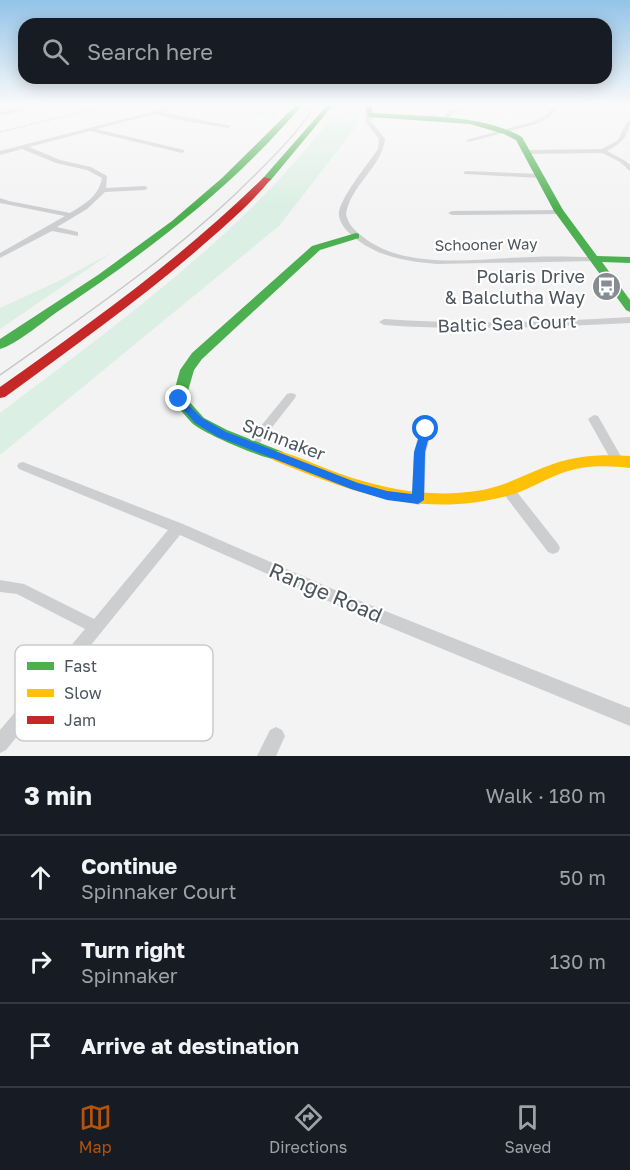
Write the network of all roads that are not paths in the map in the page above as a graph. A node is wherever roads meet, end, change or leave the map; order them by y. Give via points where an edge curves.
1 (51, 139) edge
2 (132, 139) edge
3 (266, 139) edge
4 (302, 139) edge
5 (382, 139) edge
6 (518, 139) edge
7 (621, 139) edge
8 (23, 147) junction
9 (182, 151) dead end
10 (526, 152) junction
11 (603, 152) junction
12 (0, 153) edge
13 (630, 170) edge
14 (466, 173) dead end
15 (540, 176) junction
16 (145, 188) dead end
17 (103, 190) junction
18 (0, 200) edge
19 (560, 212) junction
20 (452, 213) dead end
21 (70, 215) junction
22 (50, 228) junction
23 (75, 234) dead end
24 (356, 236) junction
25 (0, 256) edge
26 (596, 260) junction
27 (630, 260) edge
28 (630, 308) edge
29 (630, 320) edge
30 (384, 322) dead end
31 (0, 345) edge
32 (0, 394) edge
33 (291, 396) dead end
34 (594, 419) dead end
35 (426, 429) dead end
36 (251, 446) junction
37 (623, 461) edge
38 (24, 466) dead end
39 (508, 490) junction
40 (418, 500) junction
41 (178, 528) junction
42 (553, 548) dead end
43 (0, 586) edge
44 (95, 627) junction
45 (80, 645) edge
46 (630, 717) edge
47 (15, 726) edge
48 (276, 736) dead end
49 (0, 744) edge
50 (266, 756) edge

1 - 8 street
2 - 9 street
3 - 31 main road via 198,204 98,279
4 - 32 main road via 278,168 212,231 146,286
5 - 24 street via 381,149 342,210 344,222
6 - 10 main road
7 - 11 street
8 - 12 street
8 - 17 street via 58,162 89,168 105,177
10 - 11 street
10 - 15 main road
11 - 13 street via 622,161
14 - 15 street
15 - 19 main road
16 - 17 street
17 - 21 street
18 - 21 street
19 - 20 street
19 - 26 main road
21 - 22 street
22 - 23 street
22 - 25 street
24 - 26 street, Schooner Way via 405,258 444,264
24 - 36 main road, Spinnaker via 316,248 197,356 187,370 179,399 199,421
26 - 27 main road
26 - 28 main road
29 - 30 street, Baltic Sea Court via 520,326
33 - 36 street
34 - 37 street
35 - 40 street via 420,452
36 - 40 main road, Spinnaker via 355,486
37 - 39 main road, Spinnaker via 561,467
38 - 41 street, Range Road
39 - 40 main road, Spinnaker
39 - 42 street
41 - 44 street
41 - 46 street, Range Road via 360,608
43 - 44 street via 19,588
44 - 45 street
47 - 49 street
48 - 50 street

